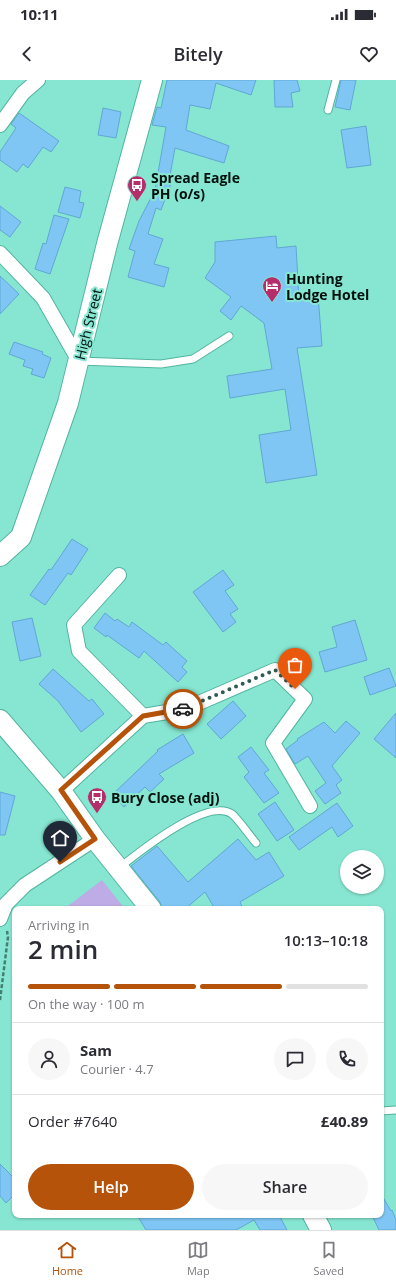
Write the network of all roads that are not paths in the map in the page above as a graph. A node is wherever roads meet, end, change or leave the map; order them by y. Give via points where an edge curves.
1 (38, 80) edge
2 (152, 80) edge
3 (336, 80) edge
4 (328, 110) dead end
5 (0, 125) edge
6 (0, 254) edge
7 (229, 336) dead end
8 (78, 361) junction
9 (0, 556) edge
10 (119, 575) dead end
11 (143, 716) junction
12 (0, 720) edge
13 (61, 790) junction
14 (310, 806) dead end
15 (95, 839) junction
16 (256, 843) dead end
17 (117, 865) junction
18 (149, 906) edge
19 (2, 915) edge
20 (396, 1110) edge
21 (384, 1111) edge
22 (314, 1218) edge
23 (321, 1230) edge

1 - 5 street via 23,93
2 - 8 main road, High Street
3 - 4 lane
6 - 8 street via 43,298
7 - 8 lane via 193,359 161,364
8 - 9 main road, High Street via 68,403 21,537
10 - 11 street via 74,625 79,651
11 - 13 street
11 - 14 street via 185,709 275,670 305,698 273,743
12 - 13 main road
13 - 15 main road
15 - 17 main road
15 - 19 street via 25,885 6,904
16 - 17 lane via 232,814 222,810 210,812 167,832
17 - 18 main road
20 - 21 lane
22 - 23 main road

